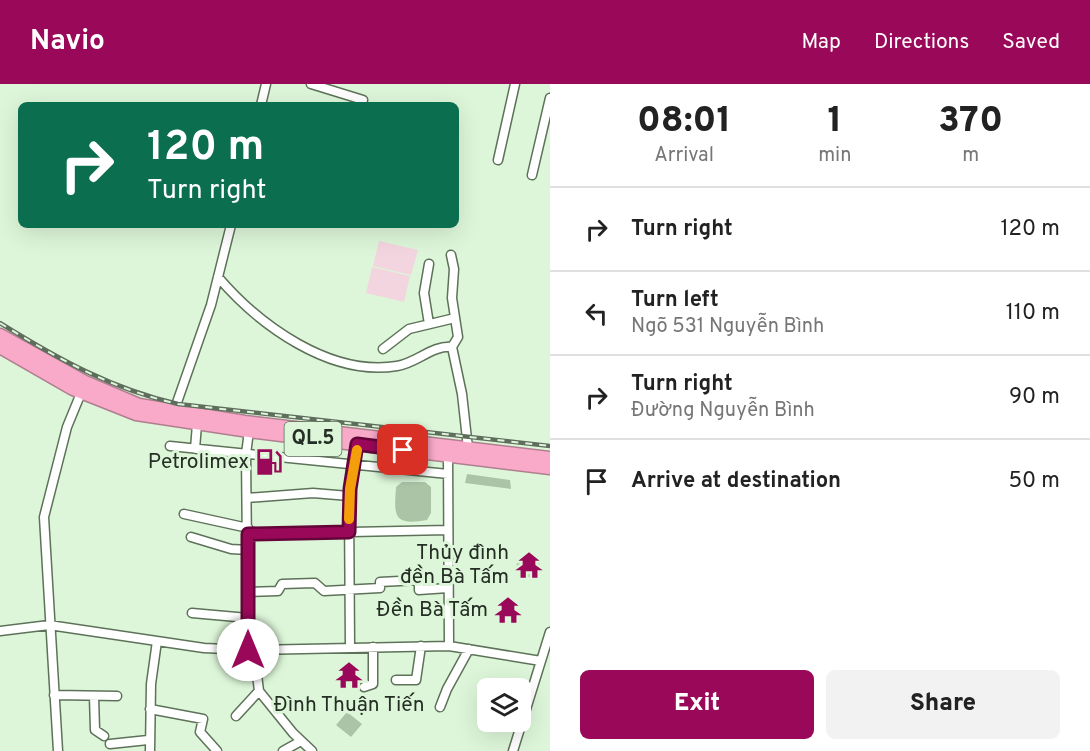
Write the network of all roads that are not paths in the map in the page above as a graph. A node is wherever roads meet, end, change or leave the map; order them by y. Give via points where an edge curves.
1 (266, 84) edge
2 (311, 84) edge
3 (515, 84) edge
4 (550, 98) edge
5 (363, 100) dead end
6 (262, 102) edge
7 (498, 160) dead end
8 (532, 175) dead end
9 (230, 228) edge
10 (451, 255) dead end
11 (429, 264) dead end
12 (218, 277) junction
13 (455, 318) junction
14 (429, 324) junction
15 (0, 335) edge
16 (0, 347) edge
17 (453, 347) junction
18 (383, 349) dead end
19 (83, 388) junction
20 (174, 411) junction
21 (197, 424) junction
22 (249, 431) junction
23 (357, 444) junction
24 (170, 446) dead end
25 (195, 448) junction
26 (468, 448) junction
27 (246, 454) junction
28 (448, 455) junction
29 (550, 458) edge
30 (355, 464) junction
31 (550, 468) edge
32 (448, 474) junction
33 (349, 496) junction
34 (247, 498) junction
35 (184, 514) dead end
36 (448, 530) junction
37 (248, 531) junction
38 (349, 532) junction
39 (191, 537) dead end
40 (248, 550) junction
41 (448, 588) junction
42 (349, 590) junction
43 (248, 592) junction
44 (192, 613) dead end
45 (248, 618) junction
46 (49, 625) junction
47 (0, 631) edge
48 (550, 632) edge
49 (157, 641) junction
50 (421, 646) junction
51 (449, 646) junction
52 (350, 647) junction
53 (373, 647) junction
54 (469, 649) junction
55 (251, 650) junction
56 (541, 661) junction
57 (396, 680) dead end
58 (364, 687) dead end
59 (259, 692) junction
60 (54, 695) junction
61 (94, 696) junction
62 (117, 696) dead end
63 (440, 707) dead end
64 (150, 709) junction
65 (236, 716) dead end
66 (104, 736) dead end
67 (148, 740) junction
68 (301, 741) junction
69 (111, 744) dead end
70 (58, 751) edge
71 (150, 751) edge
72 (217, 751) edge
73 (283, 751) edge
74 (312, 751) edge
75 (513, 751) edge

1 - 6 street
2 - 5 street
3 - 7 street
4 - 8 street
9 - 12 street
10 - 13 street
11 - 14 street via 424,292
12 - 17 street via 273,326 314,354 333,361 396,366 433,350
12 - 20 street
13 - 14 street
13 - 17 street via 458,337
14 - 18 street via 409,329
15 - 19 highway, QL.5
16 - 19 highway, QL.5
17 - 26 street
19 - 20 highway, QL.5
19 - 21 highway, QL.5 via 136,414
19 - 46 street via 67,427 44,517
20 - 26 highway, QL.5
21 - 22 highway, QL.5
21 - 25 street
22 - 23 highway, QL.5
22 - 27 street
23 - 28 highway, QL.5
23 - 30 street
24 - 25 street
25 - 27 street
26 - 29 highway, QL.5
27 - 30 street
27 - 34 street
28 - 31 highway, QL.5
28 - 32 street
30 - 32 street
30 - 33 street
32 - 36 street
33 - 34 street via 314,493
33 - 38 street
34 - 37 street
35 - 37 street
36 - 38 street
36 - 41 street
37 - 38 street
37 - 40 street
38 - 42 street
39 - 40 street
40 - 43 street
41 - 42 street via 419,590 419,580 380,582 380,588
41 - 51 street
42 - 43 street via 324,591 315,583 282,584 280,591 274,592
42 - 52 street
43 - 45 street
44 - 45 street
45 - 55 street
46 - 47 street
46 - 49 street
46 - 60 street
48 - 56 street
49 - 55 street
49 - 64 street
50 - 51 street
50 - 53 street
50 - 57 street via 416,680
51 - 54 street
52 - 53 street
52 - 55 street
53 - 58 street via 373,684
54 - 56 street
54 - 63 street
55 - 59 street
56 - 75 street
59 - 65 street
59 - 68 street
60 - 61 street
60 - 70 street
61 - 62 street
61 - 66 street via 95,730
64 - 67 street
64 - 72 street via 203,719 200,732
67 - 69 street
67 - 71 street
68 - 73 street
68 - 74 street

